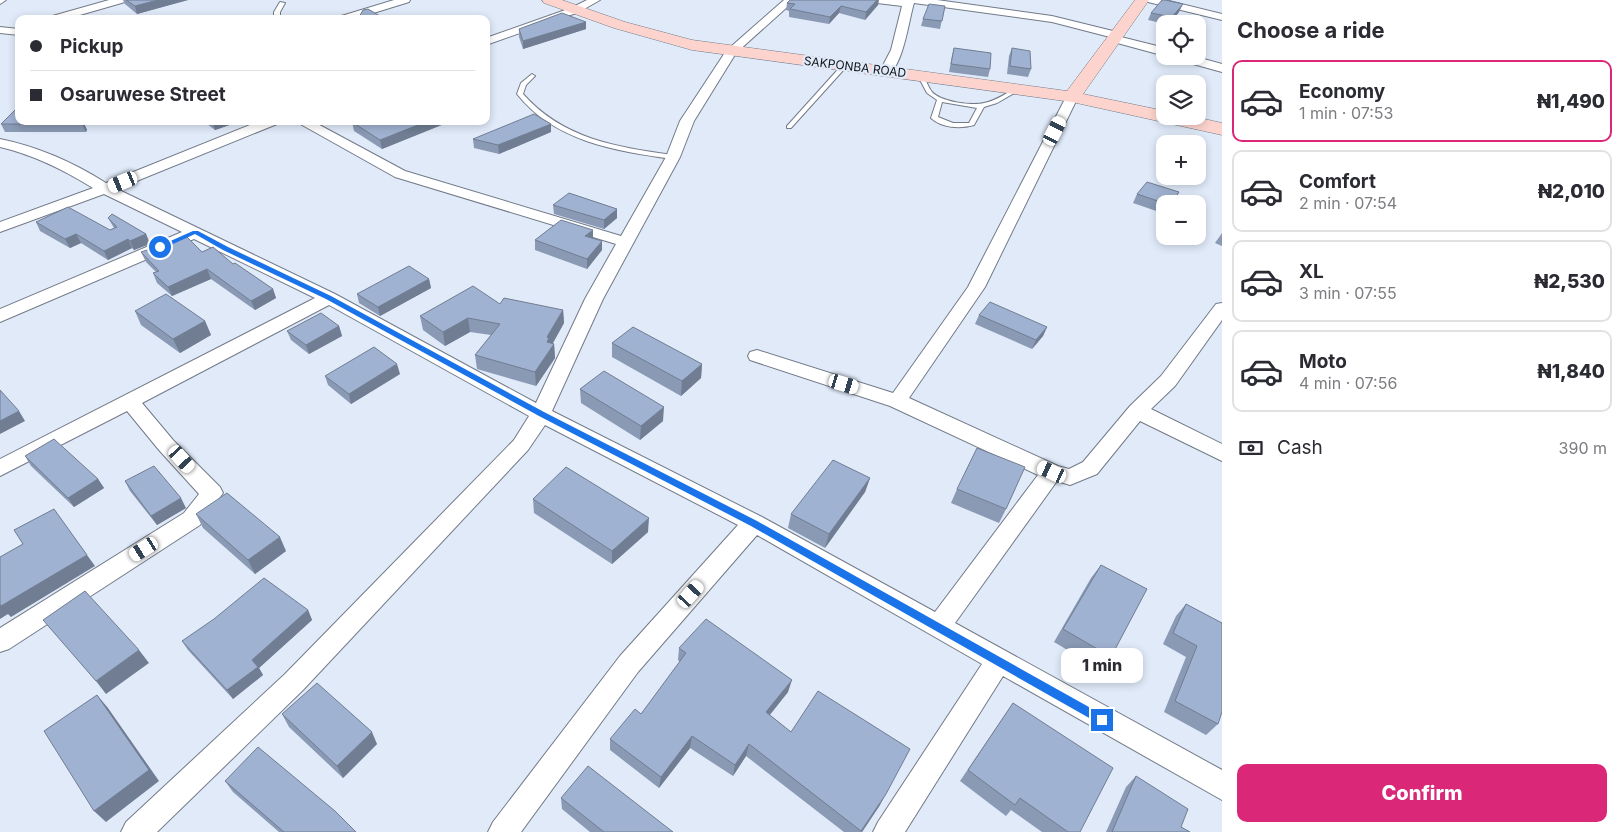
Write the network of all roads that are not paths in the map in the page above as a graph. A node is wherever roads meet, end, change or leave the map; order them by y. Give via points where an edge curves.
1 (121, 0) edge
2 (405, 0) edge
3 (549, 0) edge
4 (594, 0) edge
5 (790, 0) edge
6 (878, 0) edge
7 (1142, 0) edge
8 (1152, 0) edge
9 (911, 1) edge
10 (282, 3) dead end
11 (977, 4) edge
12 (575, 10) junction
13 (67, 15) edge
14 (277, 15) edge
15 (355, 15) edge
16 (1222, 17) edge
17 (1115, 37) junction
18 (490, 41) edge
19 (1156, 49) edge
20 (732, 51) junction
21 (1206, 64) edge
22 (844, 66) junction
23 (1222, 68) edge
24 (886, 71) junction
25 (532, 76) dead end
26 (921, 76) junction
27 (1018, 89) junction
28 (1072, 97) junction
29 (940, 100) junction
30 (981, 106) junction
31 (1156, 114) edge
32 (261, 125) edge
33 (308, 125) edge
34 (1205, 125) edge
35 (789, 127) dead end
36 (1222, 129) edge
37 (0, 143) edge
38 (673, 157) junction
39 (105, 189) junction
40 (0, 228) edge
41 (196, 232) junction
42 (626, 242) junction
43 (329, 298) junction
44 (1222, 308) edge
45 (0, 316) edge
46 (757, 356) dead end
47 (130, 401) junction
48 (896, 401) junction
49 (1137, 411) junction
50 (542, 414) junction
51 (1222, 453) edge
52 (0, 468) edge
53 (1052, 472) junction
54 (754, 523) junction
55 (938, 628) junction
56 (0, 640) edge
57 (998, 662) junction
58 (1222, 786) edge
59 (136, 832) edge
60 (503, 832) edge
61 (888, 832) edge

1 - 13 street
2 - 15 street
3 - 12 main road, SAKPONBA ROAD
4 - 12 street
5 - 20 street
6 - 9 street
7 - 17 main road
8 - 16 street
9 - 11 street
9 - 24 street via 897,50
10 - 14 lane
11 - 17 street via 1052,19
12 - 18 street
12 - 20 main road, SAKPONBA ROAD via 653,36
17 - 19 street
17 - 28 main road
20 - 22 main road, SAKPONBA ROAD
20 - 38 street via 687,121
21 - 23 street
22 - 24 main road, SAKPONBA ROAD
22 - 35 lane
24 - 26 main road, SAKPONBA ROAD
25 - 38 lane via 523,84 520,94 528,106 558,126 600,144
26 - 27 main road, SAKPONBA ROAD
26 - 29 lane via 931,95
27 - 28 main road, SAKPONBA ROAD
27 - 30 lane
28 - 31 main road, SAKPONBA ROAD
28 - 48 street via 976,287
29 - 30 lane
29 - 30 lane via 934,118 966,126 972,124
32 - 39 street
33 - 42 street via 400,174
34 - 36 main road, SAKPONBA ROAD
37 - 39 street via 18,146 75,170
38 - 42 street
39 - 40 street
39 - 41 street
41 - 43 street
41 - 45 street
42 - 50 street via 594,299
43 - 47 street
43 - 50 street
44 - 49 street via 1168,381
46 - 48 street
47 - 52 street
47 - 56 street via 212,493 192,519
48 - 53 street
49 - 51 street
49 - 53 street via 1090,468 1070,477
50 - 54 street
50 - 59 street via 521,445 294,682
53 - 55 street
54 - 55 street
54 - 60 street via 629,664
55 - 57 street
57 - 58 street
57 - 61 street

